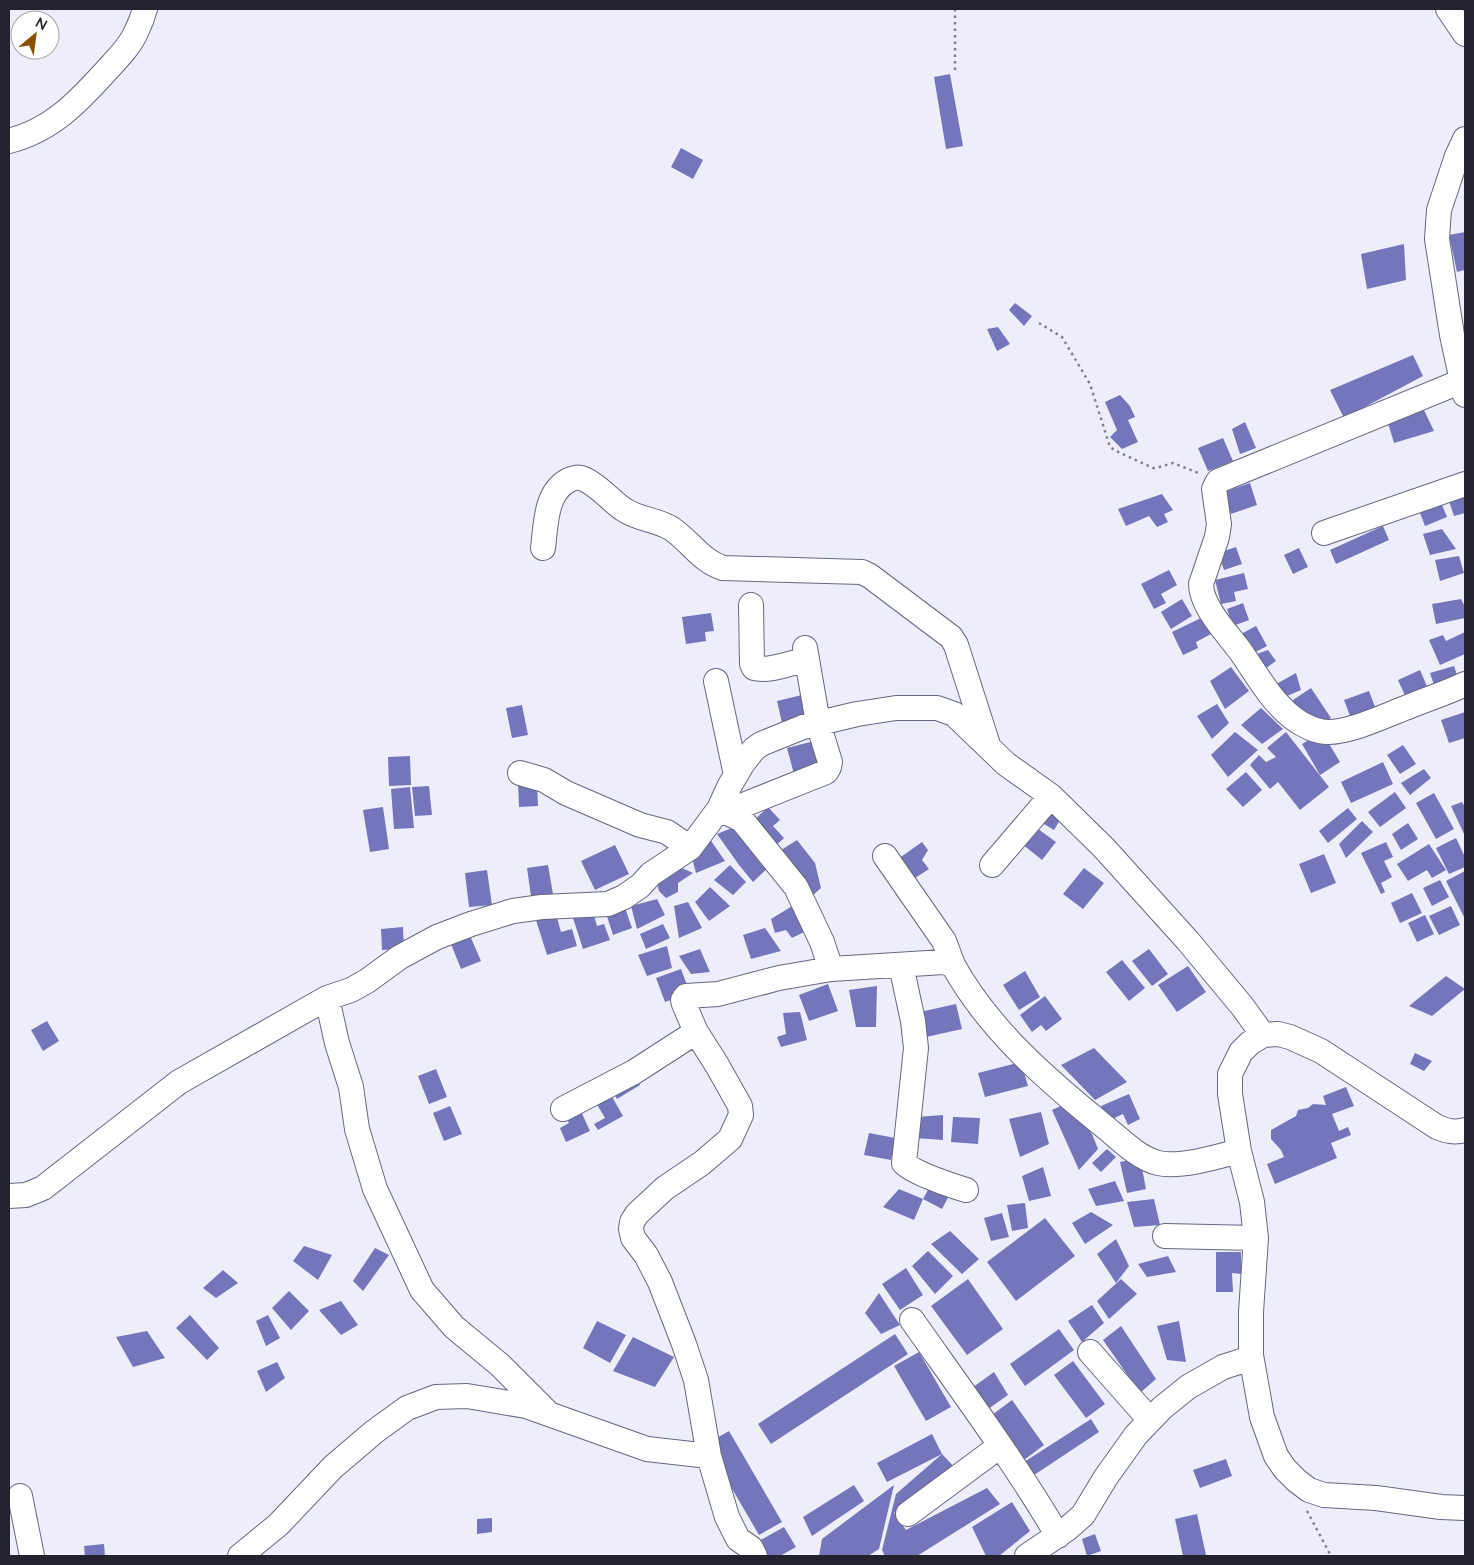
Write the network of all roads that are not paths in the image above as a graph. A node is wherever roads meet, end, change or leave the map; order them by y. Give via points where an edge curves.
1 (145, 9) edge
2 (1448, 9) edge
3 (1465, 34) edge
4 (1465, 139) edge
5 (9, 141) edge
6 (1464, 389) edge
7 (1465, 484) edge
8 (1324, 533) dead end
9 (543, 548) dead end
10 (751, 605) dead end
11 (716, 681) dead end
12 (1465, 684) edge
13 (818, 723) junction
14 (988, 747) junction
15 (520, 773) dead end
16 (736, 775) junction
17 (1051, 796) junction
18 (723, 811) junction
19 (690, 848) junction
20 (885, 856) dead end
21 (992, 865) dead end
22 (953, 964) junction
23 (901, 965) junction
24 (831, 969) junction
25 (327, 998) junction
26 (696, 1032) junction
27 (1263, 1036) junction
28 (562, 1108) dead end
29 (1465, 1130) edge
30 (1240, 1151) junction
31 (966, 1190) dead end
32 (9, 1196) edge
33 (1165, 1236) dead end
34 (1256, 1238) junction
35 (912, 1320) dead end
36 (1090, 1352) dead end
37 (1251, 1354) junction
38 (548, 1413) junction
39 (1150, 1420) junction
40 (1000, 1446) junction
41 (709, 1456) junction
42 (20, 1496) dead end
43 (1465, 1508) edge
44 (908, 1514) dead end
45 (1058, 1536) junction
46 (32, 1556) edge
47 (240, 1556) edge
48 (755, 1556) edge
49 (1027, 1556) edge

1 - 5 street via 137,32 121,54 64,115
2 - 3 street
4 - 6 street via 1439,210 1437,240
6 - 12 street via 1218,481 1214,489 1219,524 1201,592 1212,614 1267,690 1293,718 1311,728 1327,732 1342,730
7 - 8 street
9 - 14 street via 552,498 575,477 590,482 634,516 672,529 712,564 724,568 862,572 951,637
10 - 13 street via 754,668 774,667 806,653
11 - 16 street
13 - 14 street via 896,708 937,708 954,714
13 - 16 street via 761,744
13 - 18 street via 830,762 826,772
14 - 17 street
15 - 19 street via 544,780 640,825 667,832
16 - 18 street
17 - 21 street
17 - 27 street via 1104,848 1188,941
18 - 19 street
18 - 24 street via 742,820 796,887
19 - 25 street via 617,901 542,907 471,924 437,937 351,990
20 - 22 street via 944,941
22 - 23 street
22 - 30 street via 998,1028 1034,1066 1055,1087 1136,1152 1165,1164 1207,1160
23 - 24 street
23 - 31 street via 916,1048 904,1163
24 - 26 street via 718,994 686,996 684,1004
25 - 32 street via 179,1082 43,1188 26,1195
25 - 38 street via 351,1087 357,1129 375,1189 422,1290 454,1327 500,1364
26 - 28 street via 634,1072
26 - 41 street via 740,1106 741,1115 730,1139 702,1163 664,1188 637,1214 631,1229 633,1238 660,1282 684,1344 696,1380
27 - 29 street via 1278,1034 1306,1044 1437,1127 1446,1131
27 - 30 street via 1241,1052 1230,1074 1230,1094
30 - 34 street via 1252,1202
33 - 34 street
34 - 37 street
35 - 40 street
36 - 39 street
37 - 39 street via 1188,1387
37 - 43 street via 1262,1417 1276,1456 1297,1481 1324,1495
38 - 41 street via 647,1449
38 - 47 street via 467,1396 436,1398 407,1408 333,1467 278,1524
39 - 45 street via 1106,1477 1083,1514
40 - 44 street
40 - 45 street
41 - 48 street via 727,1517 738,1538 751,1548
42 - 46 street
45 - 49 street

